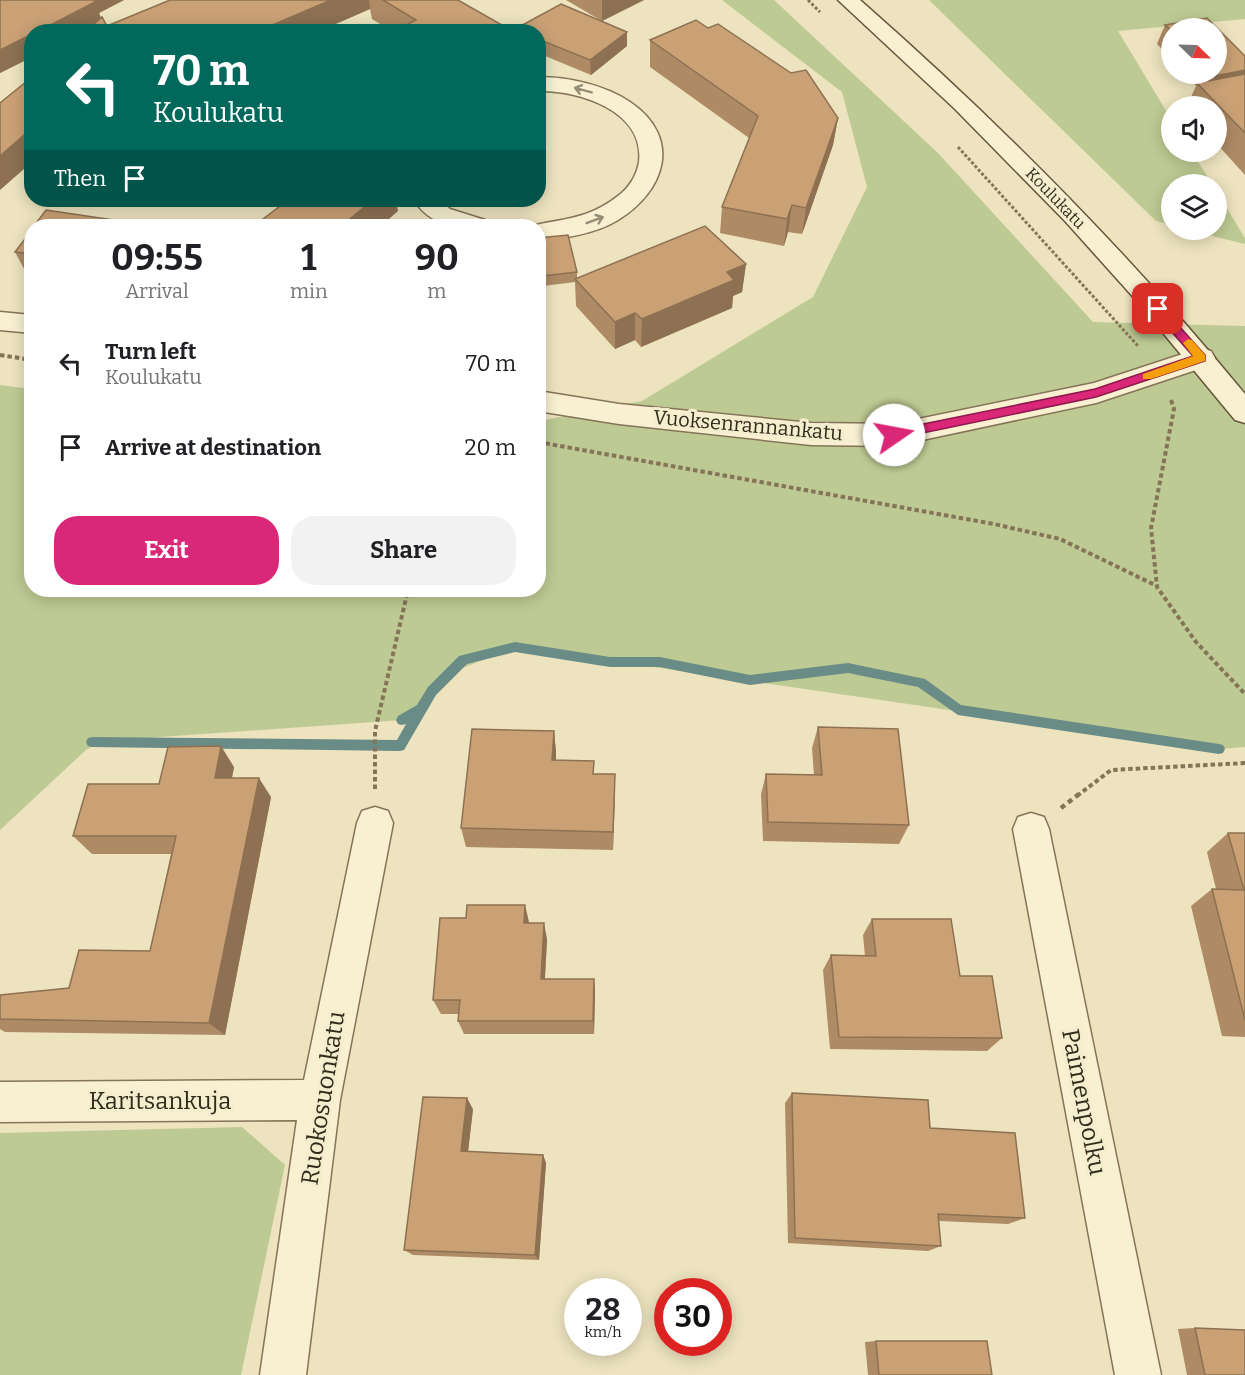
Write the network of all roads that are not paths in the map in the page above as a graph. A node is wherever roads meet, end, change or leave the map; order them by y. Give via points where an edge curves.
1 (848, 0) edge
2 (546, 85) edge
3 (432, 214) edge
4 (450, 219) edge
5 (546, 231) edge
6 (0, 321) edge
7 (24, 323) edge
8 (1201, 358) junction
9 (546, 402) edge
10 (1245, 413) edge
11 (375, 824) dead end
12 (1031, 829) road end
13 (320, 1100) junction
14 (0, 1102) edge
15 (283, 1375) edge
16 (1138, 1375) edge

1 - 8 street, Koulukatu via 963,103 1071,212
5 -> 2 street via 571,229 608,215 636,194 651,170 652,144 639,121 615,102 583,89
3 - 4 street
6 - 7 street
8 - 9 street, Vuoksenrannankatu via 1096,393 894,435 811,434
8 - 10 street, Koulukatu
11 - 13 street, Ruokosuonkatu
12 - 16 street, Paimenpolku
13 - 14 street, Karitsankuja
13 - 15 street, Ruokosuonkatu

